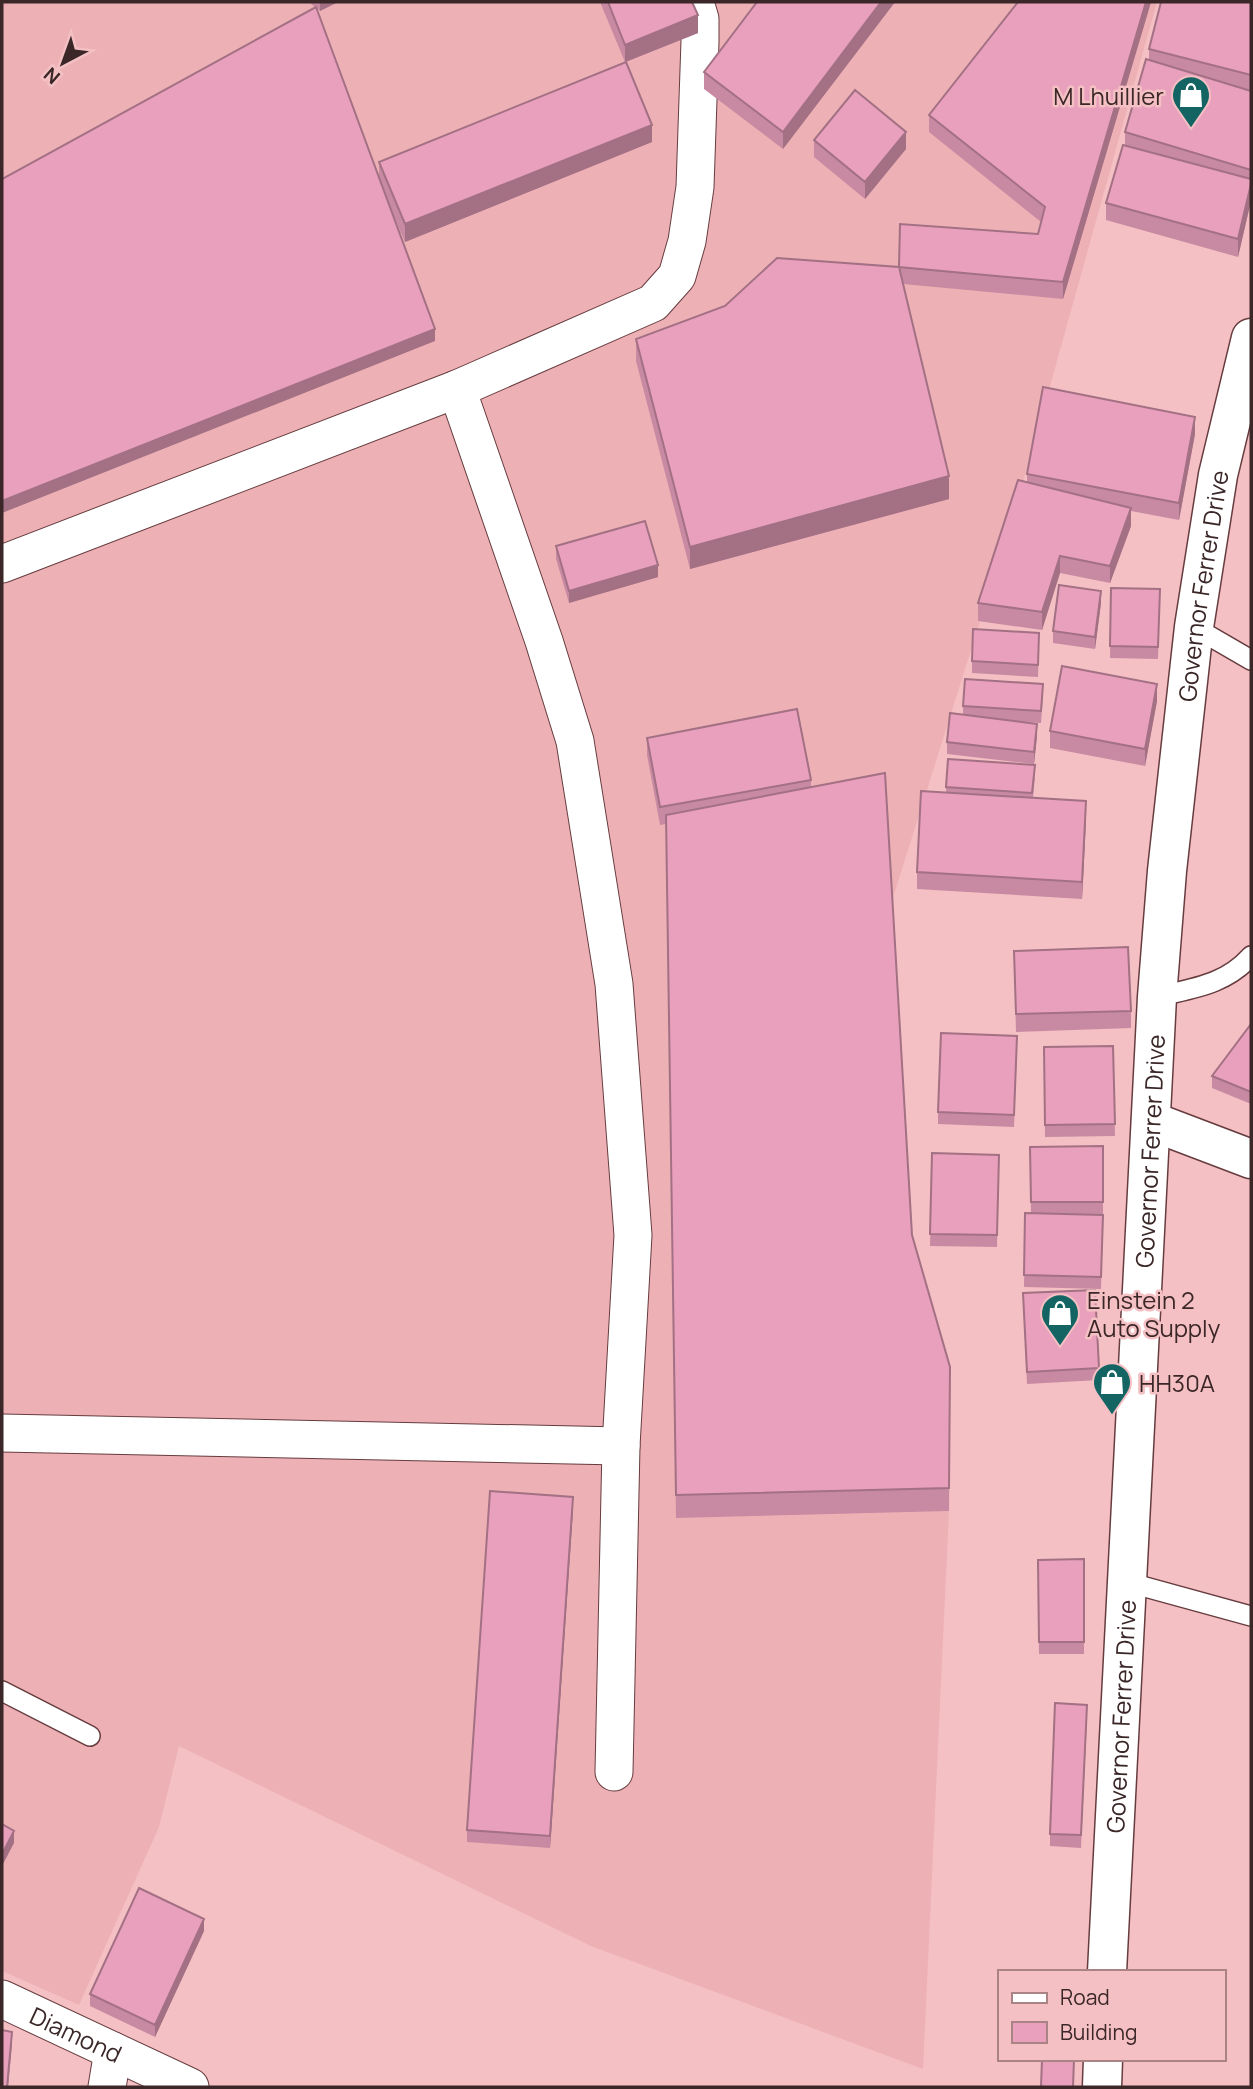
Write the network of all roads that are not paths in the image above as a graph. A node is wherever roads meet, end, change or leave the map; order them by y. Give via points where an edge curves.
1 (695, 2) edge
2 (1251, 338) edge
3 (457, 389) junction
4 (2, 564) edge
5 (1194, 627) junction
6 (1251, 660) edge
7 (1251, 956) edge
8 (1157, 997) junction
9 (1151, 1121) junction
10 (1251, 1159) edge
11 (2, 1433) edge
12 (621, 1446) junction
13 (1127, 1582) junction
14 (1251, 1616) edge
15 (2, 1691) edge
16 (90, 1737) dead end
17 (614, 1772) dead end
18 (1107, 1970) edge
19 (2, 1999) edge
20 (113, 2051) junction
21 (1103, 2061) edge
22 (107, 2087) edge
23 (190, 2087) edge
24 (1101, 2087) edge

1 - 3 street via 700,41 695,187 677,276 653,303
2 - 5 main road, Governor Ferrer Drive via 1219,475
3 - 4 street
3 - 12 street via 575,741 612,971 633,1235
5 - 6 lane
5 - 8 main road, Governor Ferrer Drive
7 - 8 lane via 1218,982
8 - 9 main road, Governor Ferrer Drive
9 - 10 main road
9 - 13 main road, Governor Ferrer Drive
11 - 12 street
12 - 17 street
13 - 14 lane
13 - 18 main road, Governor Ferrer Drive
15 - 16 lane
19 - 20 street, Diamond
20 - 22 street
20 - 23 street, Diamond
21 - 24 main road

